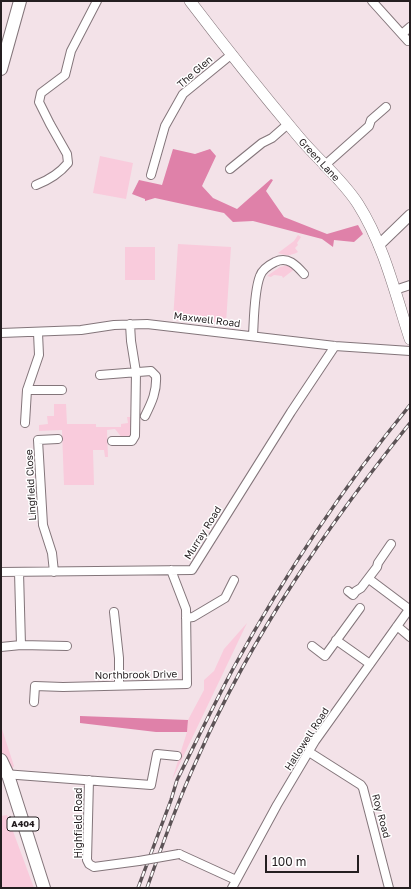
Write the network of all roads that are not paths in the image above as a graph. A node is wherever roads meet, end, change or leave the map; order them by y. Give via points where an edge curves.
1 (20, 1) edge
2 (97, 1) edge
3 (190, 1) edge
4 (372, 1) edge
5 (410, 27) edge
6 (402, 34) junction
7 (408, 41) dead end
8 (232, 54) junction
9 (1, 69) edge
10 (386, 107) dead end
11 (288, 124) junction
12 (324, 166) junction
13 (230, 169) dead end
14 (151, 175) dead end
15 (36, 185) dead end
16 (410, 215) edge
17 (379, 245) junction
18 (304, 274) dead end
19 (410, 285) edge
20 (395, 290) junction
21 (130, 324) junction
22 (1, 333) edge
23 (38, 333) junction
24 (253, 336) junction
25 (410, 339) edge
26 (335, 346) junction
27 (410, 351) edge
28 (136, 372) junction
29 (100, 375) dead end
30 (27, 390) junction
31 (62, 390) dead end
32 (145, 416) dead end
33 (25, 423) dead end
34 (58, 438) dead end
35 (112, 441) dead end
36 (391, 544) dead end
37 (172, 570) junction
38 (1, 572) edge
39 (19, 572) junction
40 (54, 572) junction
41 (369, 579) junction
42 (234, 580) dead end
43 (348, 591) dead end
44 (360, 608) dead end
45 (409, 608) edge
46 (114, 612) dead end
47 (186, 618) junction
48 (397, 626) junction
49 (410, 637) edge
50 (336, 640) junction
51 (21, 645) junction
52 (67, 646) dead end
53 (312, 646) dead end
54 (1, 647) edge
55 (370, 664) junction
56 (120, 685) junction
57 (34, 702) dead end
58 (309, 752) junction
59 (177, 756) dead end
60 (1, 760) edge
61 (4, 774) edge
62 (89, 780) junction
63 (236, 880) junction
64 (44, 888) edge
65 (232, 888) edge
66 (389, 888) edge

1 - 9 main road
2 - 15 street via 71,51 65,75 41,93 39,102 67,154 68,163 50,179
3 - 8 main road, Green Lane
4 - 6 street
5 - 6 street
6 - 7 street
8 - 11 main road, Green Lane
8 - 14 street, The Glen via 184,94 164,126
10 - 12 street via 371,120 370,126
11 - 12 main road, Green Lane
11 - 13 street
12 - 17 main road, Green Lane via 357,203
16 - 17 street
17 - 20 main road, Green Lane
18 - 24 street via 293,262 286,260 277,261 264,269 257,291
19 - 20 street
20 - 25 main road, Green Lane
21 - 23 street, Maxwell Road
21 - 24 street, Maxwell Road via 152,324
21 - 28 street
22 - 23 street, Maxwell Road
23 - 30 street via 39,355
24 - 26 street, Maxwell Road
26 - 27 street, Maxwell Road
26 - 37 street, Murray Road via 192,570
28 - 29 street
28 - 32 street via 151,371 156,376 154,397
28 - 35 street via 134,436 132,441
30 - 31 street
30 - 33 street
34 - 40 street, Lingfield Close via 38,440 43,525 52,553
36 - 41 street
37 - 40 street, Murray Road
37 - 47 street via 186,609
38 - 39 street, Murray Road
39 - 40 street, Murray Road
39 - 51 street
41 - 43 street via 353,595
41 - 45 street
42 - 47 street via 225,598 194,617
44 - 50 street
45 - 48 street, Hallowell Road
46 - 56 street
47 - 56 street, Northbrook Drive via 187,684
48 - 49 street
48 - 55 street, Hallowell Road
50 - 53 street via 325,656
50 - 55 street
51 - 52 street
51 - 54 street
55 - 58 street, Hallowell Road
56 - 57 street, Northbrook Drive via 35,686
58 - 63 street, Hallowell Road
58 - 66 street, Roy Road via 363,788
59 - 62 street via 157,754 151,785
60 - 61 main road, A404
61 - 62 street, Highfield Road
61 - 64 main road, A404
62 - 63 street, Highfield Road, bridge via 89,864 94,867 179,854
63 - 65 street, Hallowell Road

